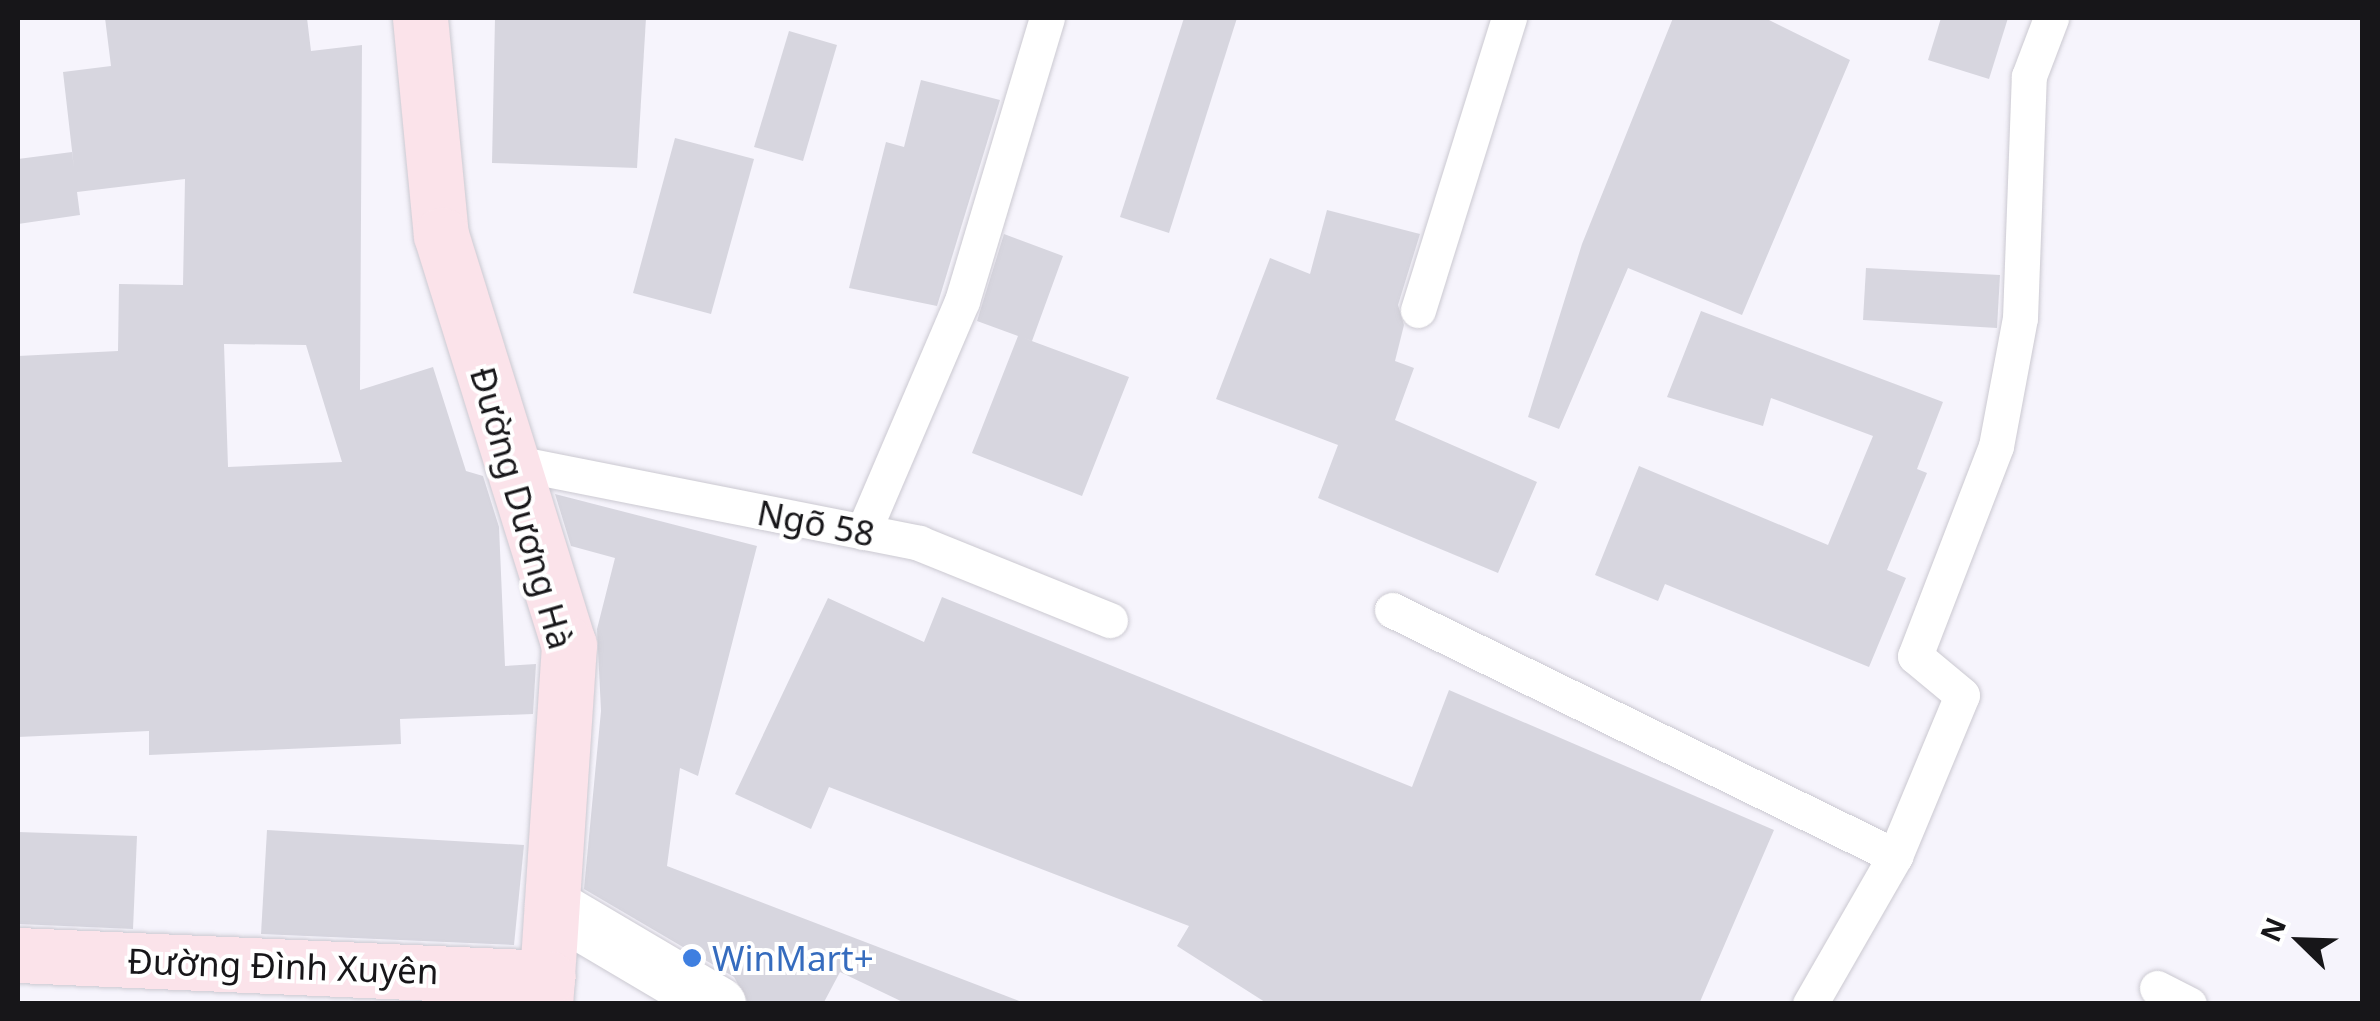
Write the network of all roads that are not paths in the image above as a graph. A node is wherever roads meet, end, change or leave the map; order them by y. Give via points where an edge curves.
1 (420, 18) edge
2 (1047, 18) edge
3 (1509, 18) edge
4 (2051, 18) edge
5 (1418, 310) dead end
6 (512, 462) junction
7 (864, 532) junction
8 (1392, 610) dead end
9 (1110, 620) dead end
10 (1895, 856) junction
11 (552, 906) junction
12 (18, 955) edge
13 (2157, 988) dead end
14 (546, 991) edge
15 (718, 1004) edge
16 (1810, 1004) edge
17 (2189, 1004) edge

1 - 6 street, Đường Dương Hà via 441,236
2 - 7 lane via 962,302
3 - 5 lane
4 - 10 lane via 2029,76 2020,318 1996,446 1915,656 1962,695
6 - 7 lane, Ngõ 58
6 - 11 street, Đường Dương Hà via 569,645
7 - 9 lane, Ngõ 58 via 918,542
8 - 10 lane
10 - 16 lane
11 - 14 street, Đường Dương Hà
11 - 15 street
12 - 14 street, Đường Đình Xuyên
13 - 17 lane

